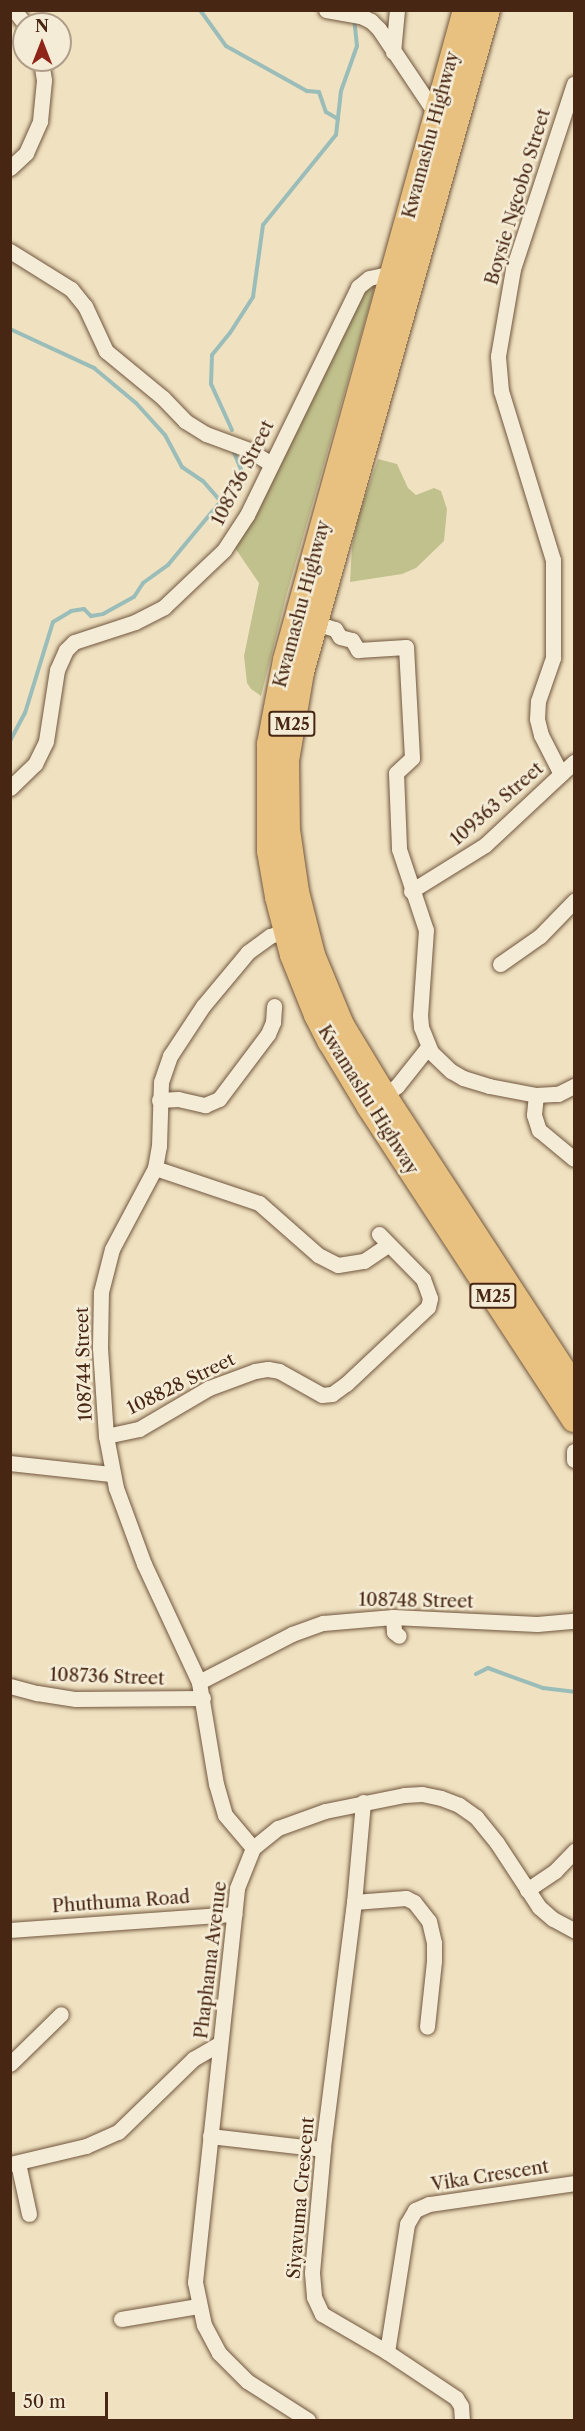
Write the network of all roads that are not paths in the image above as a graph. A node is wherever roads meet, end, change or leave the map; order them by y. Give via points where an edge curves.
1 (326, 10) edge
2 (397, 10) edge
3 (465, 10) edge
4 (488, 10) edge
5 (393, 52) junction
6 (43, 72) edge
7 (574, 84) edge
8 (436, 114) junction
9 (10, 168) edge
10 (10, 251) edge
11 (404, 271) junction
12 (271, 464) junction
13 (315, 623) junction
14 (574, 762) edge
15 (561, 774) junction
16 (10, 788) edge
17 (411, 891) junction
18 (574, 901) edge
19 (295, 927) junction
20 (500, 964) dead end
21 (274, 1006) dead end
22 (428, 1047) junction
23 (574, 1086) edge
24 (536, 1095) junction
25 (159, 1100) junction
26 (377, 1102) junction
27 (574, 1159) edge
28 (155, 1168) junction
29 (574, 1386) edge
30 (574, 1420) edge
31 (106, 1436) junction
32 (10, 1463) edge
33 (112, 1474) junction
34 (393, 1617) junction
35 (574, 1621) edge
36 (399, 1636) dead end
37 (199, 1682) junction
38 (10, 1686) edge
39 (203, 1698) junction
40 (363, 1802) junction
41 (253, 1848) junction
42 (574, 1851) edge
43 (527, 1890) junction
44 (354, 1902) junction
45 (234, 1914) junction
46 (10, 1930) edge
47 (574, 1930) edge
48 (61, 2014) dead end
49 (427, 2027) dead end
50 (219, 2044) junction
51 (10, 2064) edge
52 (210, 2136) junction
53 (323, 2149) junction
54 (14, 2164) edge
55 (574, 2183) edge
56 (28, 2214) dead end
57 (198, 2306) junction
58 (121, 2319) dead end
59 (387, 2352) junction
60 (308, 2421) edge
61 (462, 2421) edge

1 - 5 street via 371,21
2 - 5 street
3 - 8 main road, Kwamashu Highway / M25
4 - 11 main road, Kwamashu Highway / M25
5 - 8 street
6 - 9 street via 40,121 26,153
7 - 15 street, Boysie Ngcobo Street via 513,269 498,356 501,391 554,560 553,658 538,701 537,719
8 - 11 main road, Kwamashu Highway / M25
10 - 12 street via 71,289 85,306 106,351 196,429 249,450
11 - 12 street, 108736 Street via 369,278 358,287
11 - 13 main road, Kwamashu Highway / M25
11 - 19 main road, Kwamashu Highway / M25 via 285,660 274,710 268,773 269,851
12 - 16 street, 108736 Street via 237,533 185,589 149,616 86,636 66,650 57,670 46,741 35,764
13 - 17 street via 335,629 340,637 352,640 358,650 406,647 412,758 396,773 399,849
13 - 19 main road, Kwamashu Highway / M25 via 287,761
14 - 15 street, 109363 Street
15 - 17 street, 109363 Street via 485,844
17 - 22 street via 426,930 419,1009
18 - 20 street via 540,936
19 - 25 street, 108744 Street via 270,936 248,952 187,1028 164,1069
19 - 26 main road, Kwamashu Highway / M25 via 313,955
21 - 25 street via 268,1034 219,1099 206,1104
22 - 24 street via 441,1063 462,1078
22 - 26 street via 397,1086
23 - 24 street via 558,1094
24 - 27 street via 534,1115 539,1130
25 - 28 street, 108744 Street
26 - 29 main road, Kwamashu Highway / M25
26 - 30 main road, Kwamashu Highway / M25
28 - 31 street, 108744 Street via 112,1249 103,1280 100,1347
28 - 31 street, 108828 Street via 259,1203 318,1255 338,1265 364,1261 383,1239 423,1279 430,1298 428,1307 337,1392 322,1395 279,1371 255,1371 209,1388 139,1429
31 - 33 street, 108744 Street
32 - 33 street
33 - 37 street, 108744 Street via 144,1564
34 - 35 street, 108748 Street via 537,1624
34 - 36 street via 394,1632
34 - 37 street, 108748 Street via 310,1627
37 - 39 street, 108744 Street
38 - 39 street, 108736 Street via 76,1699
39 - 41 street, 108744 Street via 220,1800 235,1830
40 - 41 street, Phaphama Avenue via 296,1819
40 - 43 street, Phaphama Avenue via 422,1794 459,1805 476,1817 497,1843
40 - 44 street, Siyavuma Crescent
41 - 45 street, Phaphama Avenue via 241,1875
42 - 43 street via 555,1871
43 - 47 street, Phaphama Avenue via 546,1913
44 - 49 street via 406,1898 429,1921 434,1961
44 - 53 street, Siyavuma Crescent
45 - 46 street, Phuthuma Road
45 - 50 street, Phaphama Avenue
48 - 51 street
50 - 52 street, Phaphama Avenue
50 - 54 street via 193,2060 118,2132 86,2146
52 - 53 street
52 - 57 street, Phaphama Avenue via 194,2270
53 - 59 street, Siyavuma Crescent via 312,2273 317,2307 333,2321
54 - 56 street
55 - 59 street, Vika Crescent via 429,2204 415,2210 407,2224
57 - 58 street
57 - 60 street, Phaphama Avenue via 210,2338 233,2370
59 - 61 street, Siyavuma Crescent via 456,2398

